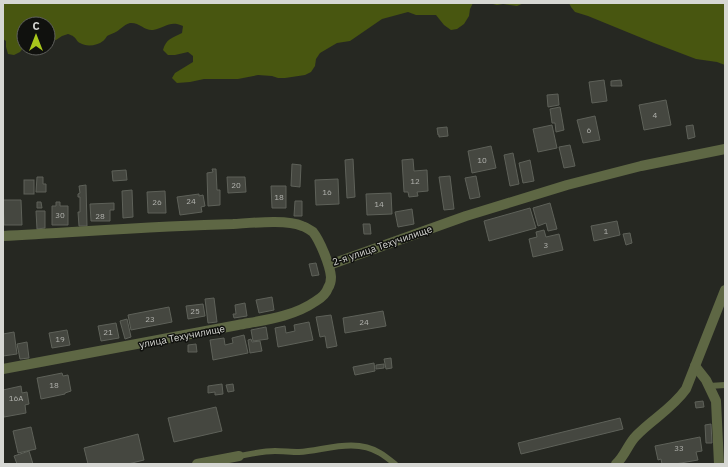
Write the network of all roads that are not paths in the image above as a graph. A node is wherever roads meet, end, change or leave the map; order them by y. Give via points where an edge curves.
1 (725, 149) edge
2 (3, 236) edge
3 (329, 265) junction
4 (725, 290) edge
5 (695, 366) junction
6 (3, 369) edge
7 (725, 385) edge
8 (709, 386) junction
9 (239, 456) joint
10 (197, 464) edge
11 (395, 464) edge
12 (616, 464) edge
13 (719, 464) edge

1 - 3 street, 2-я улица Техучилище via 641,166 567,185 466,216
2 - 3 street, 2-я улица Техучилище via 218,224 286,223 304,226 313,232
3 - 6 street, улица Техучилище via 331,278 327,291 312,304 296,312 276,318
4 - 5 street
5 - 8 street
5 - 12 street via 686,389 679,398 635,437
7 - 8 lane
8 - 13 street via 716,401
9 - 10 street
9 - 11 lane via 354,445 370,448

